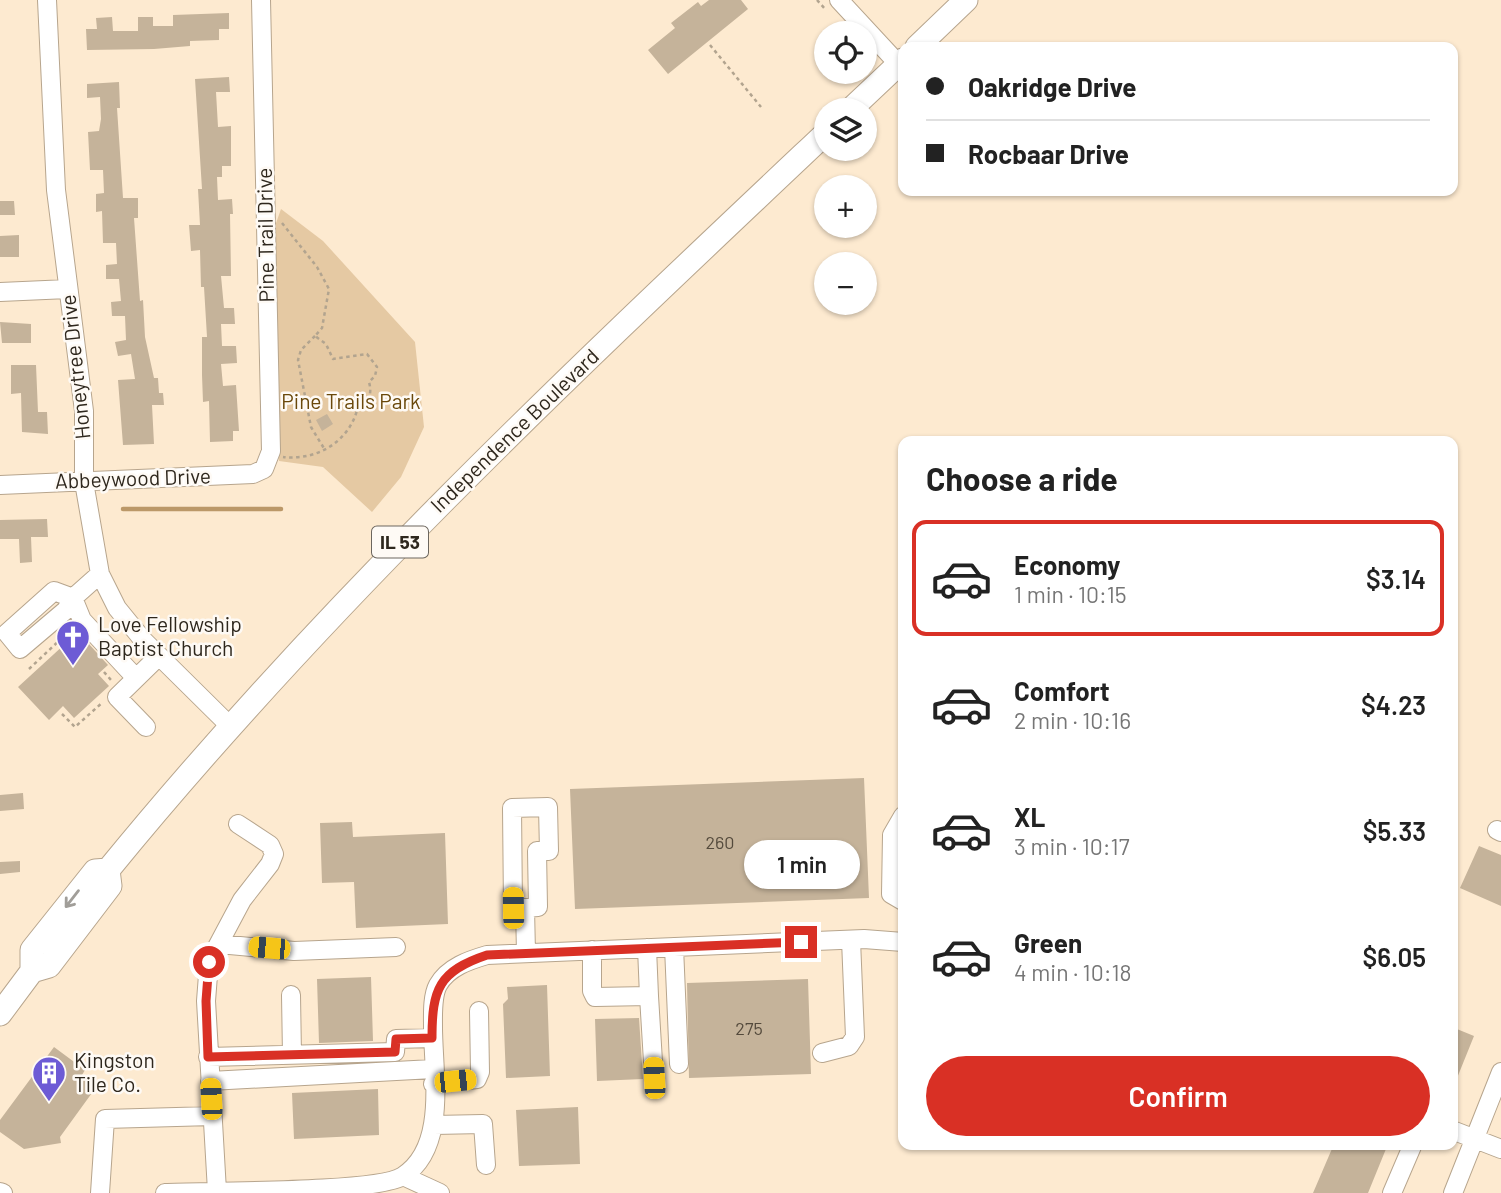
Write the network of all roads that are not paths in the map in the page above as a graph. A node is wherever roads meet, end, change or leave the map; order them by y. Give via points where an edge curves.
1 (47, 0) edge
2 (261, 0) edge
3 (839, 0) edge
4 (966, 0) edge
5 (922, 42) edge
6 (898, 60) edge
7 (898, 68) edge
8 (864, 98) edge
9 (814, 144) edge
10 (68, 289) junction
11 (0, 292) edge
12 (264, 469) joint
13 (85, 482) junction
14 (0, 485) edge
15 (100, 573) junction
16 (159, 656) junction
17 (135, 677) junction
18 (230, 726) junction
19 (146, 727) dead end
20 (237, 824) dead end
21 (898, 825) edge
22 (898, 898) edge
23 (525, 908) junction
24 (851, 940) junction
25 (898, 942) edge
26 (219, 944) junction
27 (396, 947) dead end
28 (674, 947) junction
29 (647, 948) junction
30 (592, 950) junction
31 (526, 953) junction
32 (291, 995) dead end
33 (649, 996) junction
34 (479, 1011) dead end
35 (0, 1014) edge
36 (432, 1038) junction
37 (822, 1053) dead end
38 (292, 1055) junction
39 (208, 1057) junction
40 (679, 1064) dead end
41 (433, 1077) junction
42 (654, 1078) dead end
43 (210, 1081) junction
44 (1499, 1081) edge
45 (212, 1116) junction
46 (434, 1125) junction
47 (1458, 1133) edge
48 (1473, 1139) junction
49 (1501, 1149) edge
50 (1410, 1150) edge
51 (486, 1165) dead end
52 (402, 1176) junction
53 (217, 1191) junction
54 (298, 1191) edge
55 (430, 1191) edge
56 (100, 1193) edge
57 (165, 1193) edge
58 (1392, 1193) edge
59 (1453, 1193) edge

1 - 10 street, Honeytree Drive via 55,190
2 - 12 street, Pine Trail Drive via 271,451
3 - 6 street
4 - 5 main road
7 - 8 main road
9 - 18 main road, Independence Boulevard / IL 53 via 423,519
10 - 11 street
10 - 13 street, Honeytree Drive via 84,411
12 - 13 street, Abbeywood Drive via 253,474
13 - 14 street, Abbeywood Drive
13 - 15 street, Honeytree Drive
15 - 16 street, Honeytree Drive via 117,608
15 - 17 street via 73,598 82,620
16 - 17 street
16 - 18 street, Honeytree Drive
17 - 19 street via 117,697
18 - 35 main road, Independence Boulevard / IL 53 via 108,870 110,886 49,965 32,971
20 - 26 street via 270,845 274,854
21 - 22 street via 892,835 891,894
23 - 23 street via 513,908 512,808 548,807 549,851 537,852 538,907
23 - 31 street
24 - 25 street
24 - 28 street
24 - 37 street via 855,1037 849,1046
26 - 27 street via 294,951
26 - 39 street via 209,962
28 - 29 street
28 - 40 street
29 - 30 street
29 - 33 street
30 - 31 street
30 - 33 street via 595,998
31 - 36 street via 487,955 461,963 438,985
32 - 38 street
33 - 42 street
34 - 41 street via 477,1079
36 - 38 street via 396,1039 395,1052
36 - 41 street
38 - 39 street
39 - 43 street
41 - 43 street via 261,1076
41 - 46 street
43 - 45 street
44 - 48 street
45 - 53 street
45 - 56 street via 105,1119
46 - 51 street via 483,1124
46 - 52 street via 427,1153
47 - 48 street
48 - 49 street
48 - 59 street
50 - 58 street
52 - 54 street
52 - 55 street
53 - 54 street
53 - 57 street

